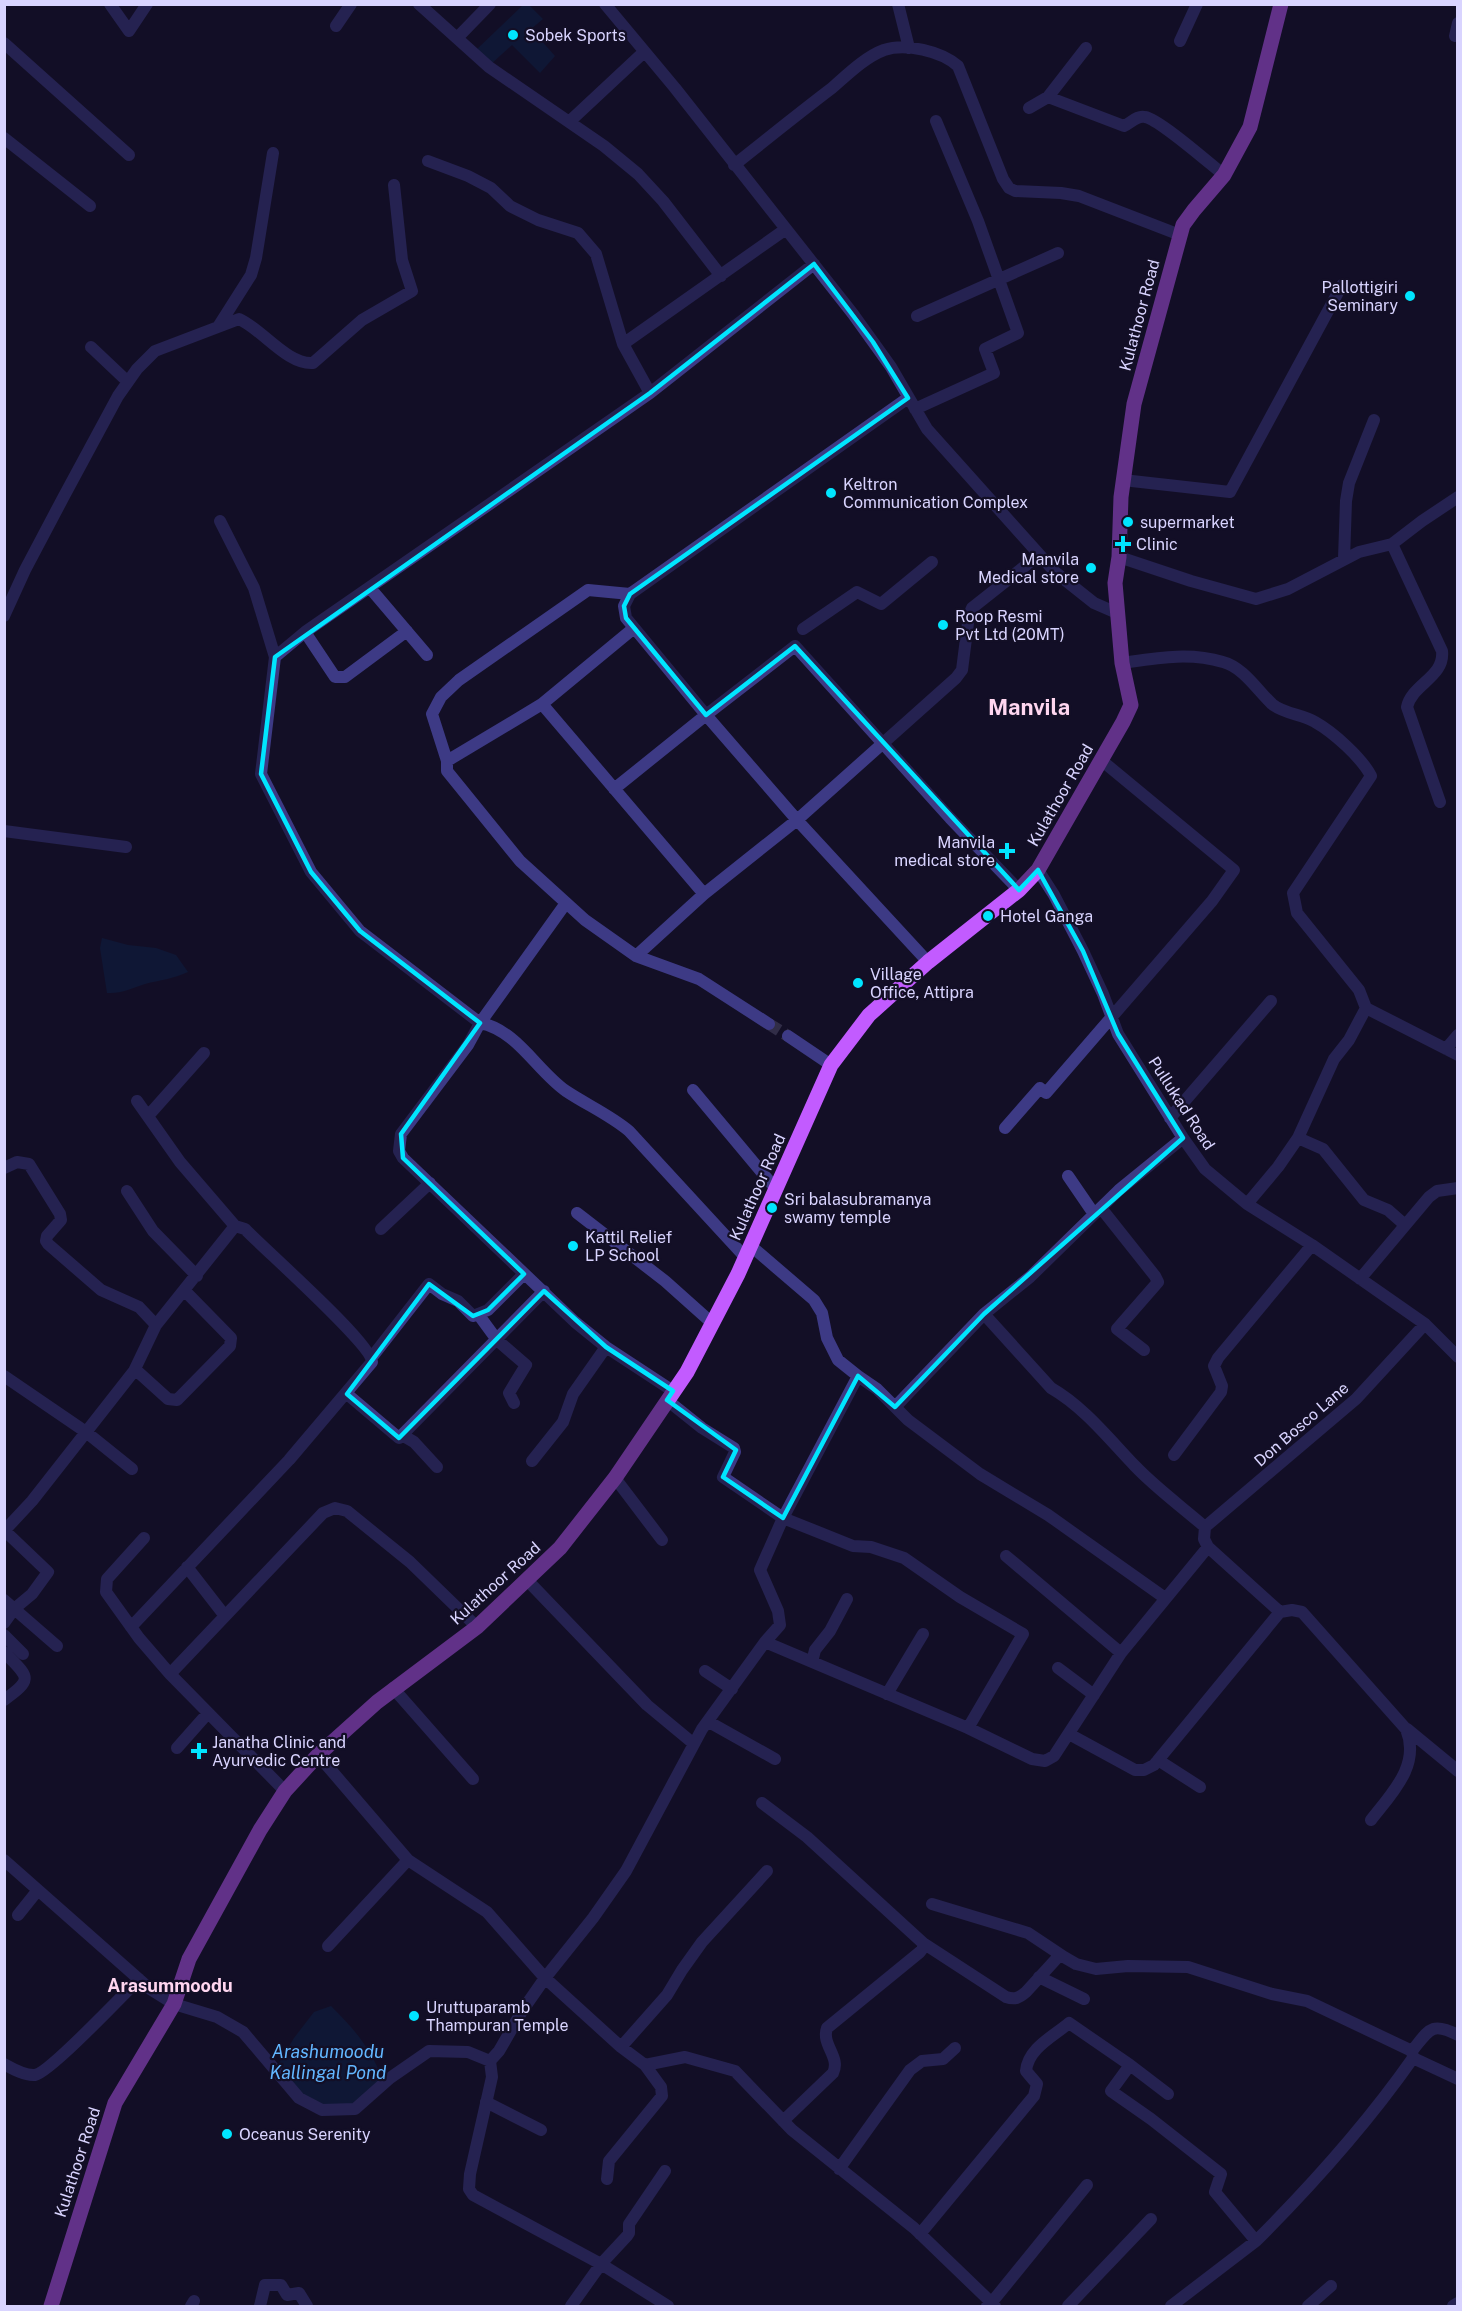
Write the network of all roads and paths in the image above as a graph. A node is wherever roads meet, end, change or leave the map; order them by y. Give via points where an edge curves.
1 (110, 4) edge
2 (147, 4) edge
3 (351, 4) edge
4 (419, 4) edge
5 (490, 4) edge
6 (605, 4) edge
7 (898, 4) edge
8 (1197, 4) edge
9 (1281, 4) edge
10 (1458, 23) edge
11 (336, 26) dead end
12 (1455, 36) dead end
13 (458, 37) junction
14 (1180, 41) dead end
15 (4, 43) edge
16 (909, 48) junction
17 (1086, 48) dead end
18 (644, 52) junction
19 (1048, 97) junction
20 (1029, 108) dead end
21 (936, 121) dead end
22 (569, 122) junction
23 (4, 138) edge
24 (273, 153) dead end
25 (129, 155) dead end
26 (428, 160) dead end
27 (734, 165) junction
28 (1224, 175) junction
29 (394, 185) dead end
30 (90, 206) dead end
31 (786, 229) junction
32 (1180, 235) junction
33 (1058, 253) dead end
34 (814, 264) junction
35 (721, 276) junction
36 (999, 279) junction
37 (1342, 285) dead end
38 (917, 316) dead end
39 (218, 327) junction
40 (623, 344) junction
41 (91, 347) dead end
42 (128, 382) junction
43 (650, 393) junction
44 (911, 403) junction
45 (1374, 420) dead end
46 (1123, 480) junction
47 (1458, 498) edge
48 (220, 521) dead end
49 (1392, 544) junction
50 (1039, 555) junction
51 (1347, 555) junction
52 (1119, 557) junction
53 (932, 562) dead end
54 (370, 588) junction
55 (630, 594) junction
56 (1118, 613) junction
57 (4, 616) edge
58 (634, 628) junction
59 (803, 629) dead end
60 (407, 631) junction
61 (305, 632) junction
62 (427, 655) dead end
63 (275, 657) junction
64 (1122, 663) junction
65 (542, 704) junction
66 (705, 715) junction
67 (882, 743) junction
68 (1101, 760) junction
69 (447, 761) junction
70 (614, 789) junction
71 (1440, 802) dead end
72 (797, 820) junction
73 (4, 831) edge
74 (126, 847) dead end
75 (1038, 870) junction
76 (1019, 890) junction
77 (704, 894) junction
78 (566, 903) junction
79 (636, 956) junction
80 (928, 962) junction
81 (1271, 1001) dead end
82 (1366, 1008) junction
83 (1112, 1018) junction
84 (480, 1023) junction
85 (770, 1024) tunnel mouth
86 (1458, 1035) edge
87 (788, 1036) tunnel mouth
88 (1446, 1049) junction
89 (204, 1053) dead end
90 (1458, 1055) edge
91 (831, 1065) junction
92 (693, 1090) dead end
93 (137, 1101) dead end
94 (148, 1116) junction
95 (1170, 1118) junction
96 (1005, 1128) dead end
97 (1183, 1138) junction
98 (1298, 1138) junction
99 (4, 1168) edge
100 (1068, 1176) dead end
101 (430, 1183) junction
102 (775, 1188) junction
103 (1458, 1188) edge
104 (127, 1191) dead end
105 (1246, 1204) junction
106 (1098, 1211) junction
107 (576, 1213) dead end
108 (1405, 1225) junction
109 (235, 1226) junction
110 (381, 1229) dead end
111 (1312, 1245) junction
112 (748, 1251) junction
113 (524, 1274) junction
114 (197, 1276) junction
115 (1360, 1279) junction
116 (184, 1290) junction
117 (543, 1291) junction
118 (478, 1314) junction
119 (984, 1314) junction
120 (712, 1323) junction
121 (1425, 1324) junction
122 (156, 1325) junction
123 (497, 1340) junction
124 (606, 1347) junction
125 (1144, 1350) dead end
126 (372, 1356) junction
127 (1458, 1357) edge
128 (134, 1371) junction
129 (4, 1376) edge
130 (858, 1376) junction
131 (346, 1394) junction
132 (670, 1396) junction
133 (514, 1403) dead end
134 (895, 1407) junction
135 (86, 1432) junction
136 (402, 1435) junction
137 (1173, 1455) dead end
138 (532, 1461) dead end
139 (437, 1467) dead end
140 (132, 1469) dead end
141 (615, 1478) junction
142 (783, 1518) junction
143 (1205, 1527) junction
144 (5, 1531) edge
145 (144, 1538) dead end
146 (662, 1540) dead end
147 (1208, 1547) junction
148 (1006, 1556) dead end
149 (188, 1567) junction
150 (528, 1581) junction
151 (1165, 1598) junction
152 (847, 1599) dead end
153 (4, 1600) edge
154 (14, 1609) junction
155 (1280, 1612) junction
156 (225, 1616) junction
157 (4, 1623) edge
158 (477, 1626) junction
159 (131, 1627) junction
160 (923, 1634) dead end
161 (4, 1635) edge
162 (765, 1642) junction
163 (57, 1646) dead end
164 (4, 1652) edge
165 (23, 1653) dead end
166 (1121, 1653) junction
167 (812, 1662) junction
168 (1058, 1668) dead end
169 (705, 1671) dead end
170 (170, 1674) junction
171 (393, 1688) junction
172 (732, 1689) junction
173 (887, 1694) junction
174 (1094, 1695) junction
175 (4, 1700) edge
176 (208, 1713) junction
177 (709, 1722) junction
178 (968, 1728) junction
179 (1406, 1729) junction
180 (1070, 1734) junction
181 (694, 1744) junction
182 (177, 1748) dead end
183 (318, 1755) junction
184 (775, 1759) dead end
185 (1158, 1760) junction
186 (1458, 1771) edge
187 (473, 1779) dead end
188 (1200, 1787) dead end
189 (285, 1791) junction
190 (762, 1803) dead end
191 (1371, 1820) dead end
192 (4, 1860) edge
193 (408, 1860) junction
194 (767, 1871) dead end
195 (38, 1890) junction
196 (932, 1904) dead end
197 (18, 1915) dead end
198 (922, 1943) junction
199 (328, 1946) dead end
200 (1065, 1957) junction
201 (1039, 1977) junction
202 (545, 1978) junction
203 (139, 1979) junction
204 (1084, 1999) dead end
205 (174, 2004) junction
206 (1458, 2035) edge
207 (621, 2047) junction
208 (955, 2048) dead end
209 (1413, 2055) junction
210 (490, 2061) junction
211 (4, 2064) edge
212 (645, 2065) junction
213 (1130, 2065) junction
214 (1458, 2079) edge
215 (1168, 2094) dead end
216 (486, 2102) junction
217 (783, 2121) junction
218 (541, 2130) dead end
219 (839, 2169) junction
220 (665, 2171) dead end
221 (607, 2179) dead end
222 (1087, 2185) dead end
223 (1151, 2219) dead end
224 (920, 2234) junction
225 (1256, 2241) junction
226 (601, 2264) junction
227 (1331, 2286) dead end
228 (1458, 2303) edge
229 (991, 2305) edge
230 (51, 2307) edge
231 (260, 2307) edge
232 (307, 2307) edge
233 (571, 2307) edge
234 (668, 2307) edge
235 (1068, 2307) edge
236 (1171, 2307) edge
237 (1308, 2307) edge
238 (1454, 2307) edge

1 - 2 street via 129,32
3 - 11 street
4 - 13 street
5 - 13 street
6 - 18 street
7 - 16 street
8 - 14 street
9 - 28 main road, Kulathoor Road via 1250,127
10 - 12 street
13 - 22 street via 489,67
15 - 25 street
16 - 27 street via 882,51 859,66
16 - 32 street via 949,58 958,66 1009,188 1079,196
17 - 19 street
18 - 22 street
18 - 27 street
19 - 20 street
19 - 28 street via 1124,126 1144,116
21 - 36 street
22 - 35 street via 638,174
23 - 30 street
24 - 39 street via 251,275
26 - 40 street via 491,188 510,206 538,220 578,233 596,254
27 - 31 street
28 - 32 main road, Kulathoor Road via 1183,225
29 - 39 street via 402,260 412,291 362,320 313,363 298,360 239,319
31 - 34 street
31 - 35 street
32 - 46 main road, Kulathoor Road via 1134,404
33 - 36 street
34 - 43 street
34 - 44 street via 873,342
35 - 40 street
36 - 38 street
36 - 44 street via 1018,333 985,349 994,373
37 - 46 street via 1230,492
39 - 42 street via 155,351
40 - 43 street
41 - 42 street
42 - 57 street via 57,508
43 - 54 street
44 - 50 street via 927,429
44 - 55 street
45 - 51 street via 1349,483
46 - 52 main road, Kulathoor Road
47 - 49 street
48 - 63 street via 254,588
49 - 51 street
49 - 71 street via 1442,651 1436,671 1408,699 1407,706
50 - 56 street via 1076,591
50 - 67 street via 972,608 962,670
51 - 52 street via 1288,589 1256,599
52 - 56 main road, Kulathoor Road via 1115,583
53 - 59 street via 881,604 857,592
54 - 60 street
54 - 61 street
55 - 58 street via 624,606
55 - 69 street via 588,590 459,680 441,697 432,714
56 - 64 main road, Kulathoor Road
58 - 65 street
58 - 66 street
60 - 61 street via 340,678 335,677
60 - 62 street
61 - 63 street
63 - 84 street via 261,774 311,872 360,932
64 - 68 main road, Kulathoor Road via 1131,705
64 - 82 street via 1171,656 1226,663 1274,705 1314,721 1367,769 1371,776 1293,893 1297,913 1359,990
65 - 69 street
65 - 70 street
66 - 67 street via 795,646
66 - 70 street
66 - 72 street
67 - 72 street
67 - 76 street
68 - 75 main road, Kulathoor Road
68 - 83 street via 1234,870
69 - 78 street via 447,771 520,861
70 - 77 street
72 - 77 street
72 - 80 street
73 - 74 street
75 - 76 main road, Kulathoor Road
75 - 83 street, Pullukad Road via 1083,951
76 - 80 main road, Kulathoor Road
77 - 79 street
78 - 79 street
78 - 84 street
79 - 85 street via 699,979
80 - 91 main road, Kulathoor Road via 869,1015
81 - 95 street
82 - 88 street
82 - 98 street via 1334,1059
83 - 95 street, Pullukad Road
83 - 96 street via 1046,1093 1040,1088
84 - 101 street via 401,1134 399,1151 403,1158
84 - 112 street via 508,1036 551,1080 629,1131
86 - 88 street
87 - 91 street
88 - 90 street
89 - 94 street
91 - 102 main road, Kulathoor Road
92 - 102 street
93 - 94 street
94 - 109 street via 180,1162
95 - 97 street, Pullukad Road
97 - 105 street, Pullukad Road via 1205,1168
97 - 106 street
98 - 105 street
98 - 108 street via 1323,1149 1364,1200 1388,1210
99 - 122 street via 17,1162 29,1164 60,1214 61,1220 47,1236 48,1244 101,1290 139,1307
100 - 106 street
101 - 110 street
101 - 113 street
102 - 112 main road, Kulathoor Road
103 - 108 street via 1437,1191
104 - 114 street via 153,1231
105 - 111 street, Pullukad Road
106 - 119 street via 1030,1277
106 - 125 street via 1139,1254 1158,1282 1117,1329
107 - 120 street via 665,1281
108 - 115 street
109 - 114 street
109 - 126 street via 245,1229
111 - 115 street, Pullukad Road
111 - 137 street via 1218,1358 1214,1366 1221,1392
112 - 120 main road, Kulathoor Road
112 - 130 street via 814,1300 838,1360
113 - 117 street
113 - 118 street via 488,1310
114 - 116 street
115 - 121 street, Pullukad Road
116 - 122 street
116 - 128 street via 231,1338 230,1346 177,1400 168,1399
117 - 123 street
117 - 124 street
118 - 123 street
118 - 126 street via 472,1316 458,1301 429,1284
119 - 134 street
119 - 143 street via 1051,1388 1110,1437 1137,1468
120 - 132 main road, Kulathoor Road
121 - 127 street, Pullukad Road
121 - 143 street, Don Bosco Lane via 1356,1399
122 - 128 street
123 - 133 street via 526,1365 509,1393
123 - 136 street
124 - 132 street
124 - 138 street via 573,1395 563,1422
126 - 131 street via 367,1370
128 - 135 street
129 - 135 street
130 - 134 street
130 - 142 street
131 - 136 street via 399,1438
131 - 149 street
132 - 141 main road, Kulathoor Road
132 - 142 street via 702,1428 734,1448 723,1477
134 - 151 street via 980,1473 1048,1515
135 - 140 street
135 - 144 street
136 - 139 street
141 - 146 street
141 - 150 main road, Kulathoor Road via 560,1548
142 - 162 street via 760,1570 780,1625
142 - 178 street via 854,1546 904,1558 1023,1634
143 - 147 street
144 - 154 street via 48,1572 32,1594
145 - 159 street via 107,1578 106,1592
147 - 151 street
147 - 155 street
148 - 166 street
149 - 156 street
149 - 159 street
150 - 158 main road, Kulathoor Road
150 - 181 street via 647,1705
151 - 166 street
152 - 167 street via 815,1650
153 - 154 street
154 - 157 street
154 - 163 street
155 - 179 street via 1302,1612
155 - 185 street
156 - 158 street via 323,1513 335,1508 347,1510 410,1562
156 - 170 street
158 - 171 main road, Kulathoor Road
159 - 170 street
160 - 173 street
161 - 165 street
162 - 167 street
162 - 172 street
164 - 175 street via 26,1678 21,1688
166 - 174 street
167 - 173 street
168 - 174 street
169 - 172 street
170 - 176 street
171 - 183 main road, Kulathoor Road
171 - 187 street
172 - 177 street
173 - 178 street
174 - 180 street
176 - 182 street
176 - 189 street
177 - 181 street
177 - 184 street
178 - 180 street via 1032,1759 1045,1761 1054,1756
179 - 186 street
179 - 191 street via 1410,1746 1406,1772
180 - 185 street via 1135,1770 1144,1770
181 - 202 street via 626,1871
183 - 189 main road, Kulathoor Road
183 - 193 street
185 - 188 street
189 - 205 main road, Kulathoor Road via 189,1959
190 - 198 street via 807,1837
192 - 195 street
193 - 199 street
193 - 202 street via 488,1912
194 - 207 street via 702,1942 668,1995
195 - 197 street
195 - 203 street
196 - 200 street via 1028,1933
198 - 201 street via 1012,1999 1020,1998
198 - 217 street via 920,1952 828,2028 825,2042 836,2068
200 - 201 street via 1058,1957
200 - 209 street via 1096,1969 1188,1966 1307,2001
201 - 204 street
202 - 207 street
202 - 210 street
203 - 205 street
203 - 211 street via 41,2073 27,2075
205 - 210 street via 218,2017 243,2032 299,2098 321,2110 356,2109 390,2078 429,2051 468,2052
205 - 230 main road, Kulathoor Road via 114,2103
206 - 209 street via 1444,2028 1428,2030
207 - 212 street
208 - 219 street via 943,2058 922,2061 910,2070
209 - 214 street
209 - 225 street via 1385,2098 1345,2146
210 - 216 street via 492,2077
212 - 217 street via 685,2057 735,2071
212 - 221 street via 662,2096 609,2161
213 - 215 street
213 - 224 street via 1069,2023 1045,2040 1027,2062 1026,2071 1037,2084 1034,2096
213 - 225 street via 1111,2091 1221,2174 1215,2192
216 - 218 street
216 - 226 street via 470,2174 469,2189 473,2195
217 - 219 street
219 - 224 street
220 - 226 street via 629,2224 629,2233
222 - 229 street
223 - 235 street
224 - 229 street
225 - 236 street
226 - 233 street
226 - 234 street
227 - 237 street
228 - 238 street
231 - 232 street via 265,2285 281,2285 286,2295 299,2293

